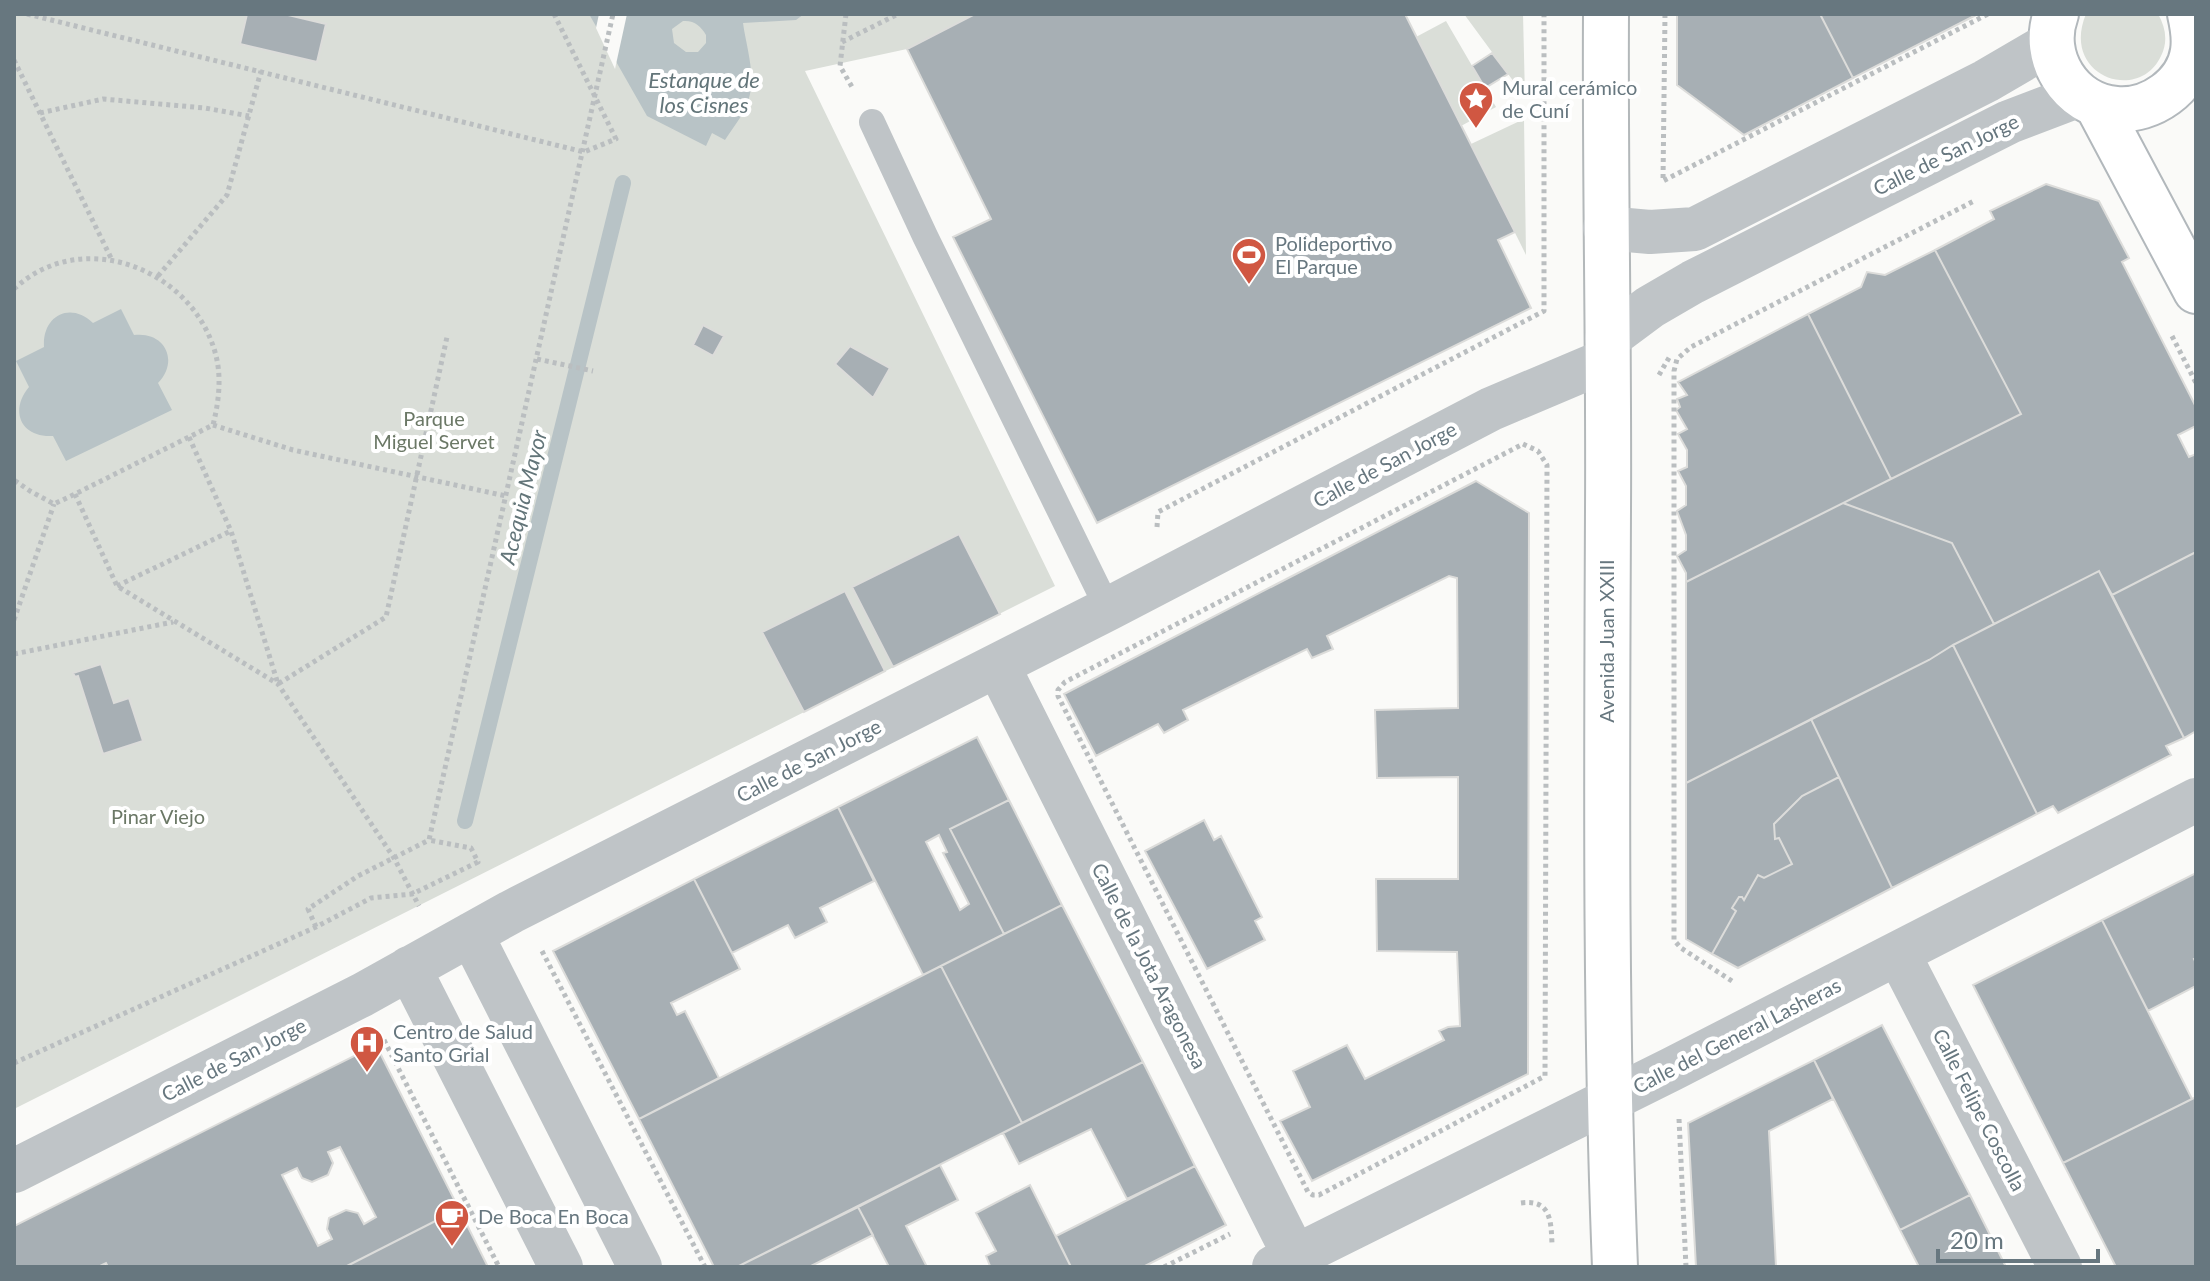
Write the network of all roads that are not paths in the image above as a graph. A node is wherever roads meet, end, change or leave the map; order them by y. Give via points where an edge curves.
1 (1606, 14) edge
2 (2052, 23) edge
3 (2194, 38) edge
4 (2088, 100) junction
5 (872, 122) dead end
6 (1605, 228) junction
7 (2196, 291) edge
8 (1607, 349) junction
9 (1108, 609) junction
10 (998, 666) junction
11 (2196, 800) edge
12 (471, 934) junction
13 (1898, 953) junction
14 (409, 968) junction
15 (1608, 1101) junction
16 (14, 1171) edge
17 (1290, 1263) edge
18 (561, 1267) edge
19 (640, 1267) edge
20 (1615, 1267) edge
21 (2060, 1267) edge

1 - 6 main road, Avenida Juan XXIII
2 - 4 main road via 2055,63 2065,81
2 - 6 street via 1986,81 1695,229
3 - 4 main road via 2186,72 2157,101 2117,109
4 - 7 main road
4 - 8 street, Calle de San Jorge via 2009,122 1693,282 1650,307
5 - 9 lane
6 - 8 main road, Avenida Juan XXIII
8 - 9 street, Calle de San Jorge
8 - 15 main road, Avenida Juan XXIII
9 - 10 street, Calle de San Jorge
10 - 12 street, Calle de San Jorge
10 - 17 street, Calle de la Jota Aragonesa
11 - 13 street, Calle del General Lasheras
12 - 14 street, Calle de San Jorge
12 - 19 street
13 - 15 street, Calle del General Lasheras
13 - 21 street, Calle Felipe Coscolla
14 - 16 street, Calle de San Jorge
14 - 18 street
15 - 17 street, Calle del General Lasheras
15 - 20 main road, Avenida Juan XXIII

